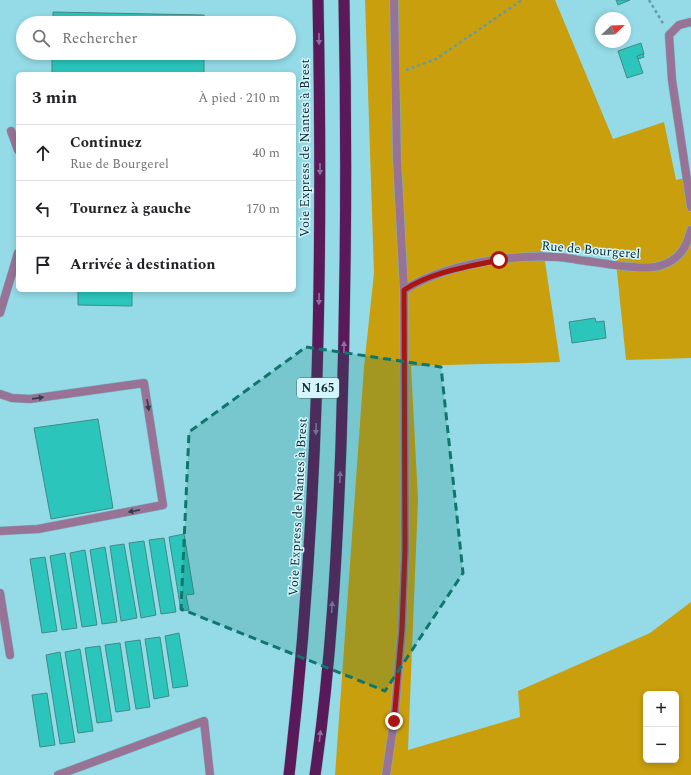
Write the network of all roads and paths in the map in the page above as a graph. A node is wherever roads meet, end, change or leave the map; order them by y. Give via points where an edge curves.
1 (318, 0) edge
2 (344, 0) edge
3 (394, 0) edge
4 (522, 0) edge
5 (649, 0) edge
6 (691, 22) edge
7 (669, 34) junction
8 (396, 72) junction
9 (11, 131) dead end
10 (16, 145) edge
11 (691, 207) edge
12 (691, 230) edge
13 (16, 261) edge
14 (404, 290) junction
15 (0, 313) edge
16 (0, 394) edge
17 (0, 531) edge
18 (0, 593) edge
19 (10, 655) dead end
20 (58, 775) edge
21 (210, 775) edge
22 (289, 775) edge
23 (315, 775) edge
24 (386, 775) edge

1 -> 22 highway, Voie Express de Nantes à Brest / N 165 via 320,116 317,401 307,603
23 -> 2 highway, N 165 via 332,608 343,378 346,200
3 - 8 street
4 - 8 path via 436,59 412,69
5 - 7 path
6 - 7 street via 680,25
7 - 11 street via 672,80
8 - 14 street
9 - 10 street
12 - 14 street, Rue de Bourgerel via 687,245 673,261 657,267 556,257 499,260 421,280
13 - 15 street
14 - 24 street via 405,550 402,629 394,721
16 -> 17 street via 30,399 144,383 163,506 38,529
18 - 19 street
20 - 21 street via 204,721

